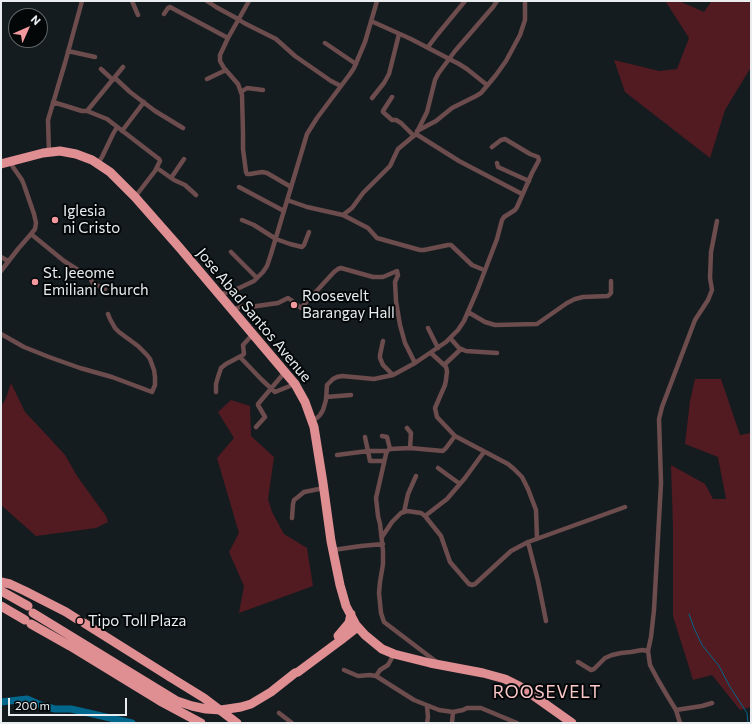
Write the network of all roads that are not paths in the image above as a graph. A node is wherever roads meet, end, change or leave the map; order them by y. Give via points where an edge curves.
1 (82, 1) edge
2 (132, 1) edge
3 (207, 1) edge
4 (248, 1) edge
5 (376, 1) edge
6 (466, 1) edge
7 (497, 1) edge
8 (526, 1) edge
9 (138, 14) dead end
10 (164, 14) dead end
11 (238, 19) junction
12 (371, 21) junction
13 (399, 34) junction
14 (228, 38) junction
15 (325, 43) dead end
16 (428, 47) junction
17 (68, 51) junction
18 (95, 57) dead end
19 (449, 59) junction
20 (356, 64) junction
21 (123, 68) dead end
22 (101, 69) dead end
23 (226, 70) junction
24 (114, 79) junction
25 (207, 79) dead end
26 (341, 86) junction
27 (487, 86) junction
28 (264, 90) dead end
29 (241, 92) junction
30 (392, 97) dead end
31 (372, 98) dead end
32 (54, 102) junction
33 (144, 102) junction
34 (86, 111) junction
35 (118, 127) junction
36 (183, 128) dead end
37 (122, 131) junction
38 (416, 134) junction
39 (492, 146) dead end
40 (49, 152) junction
41 (184, 159) dead end
42 (10, 161) junction
43 (98, 163) junction
44 (497, 163) dead end
45 (1, 164) edge
46 (157, 168) junction
47 (171, 178) junction
48 (528, 181) junction
49 (239, 187) dead end
50 (292, 187) junction
51 (522, 194) junction
52 (196, 195) dead end
53 (135, 197) junction
54 (287, 200) junction
55 (284, 211) junction
56 (343, 215) junction
57 (242, 220) dead end
58 (717, 221) dead end
59 (309, 232) dead end
60 (31, 234) junction
61 (276, 239) junction
62 (231, 252) dead end
63 (1, 258) edge
64 (8, 261) junction
65 (484, 270) junction
66 (1, 271) edge
67 (257, 278) junction
68 (611, 282) dead end
69 (105, 289) dead end
70 (219, 295) junction
71 (232, 310) junction
72 (468, 312) junction
73 (108, 314) dead end
74 (428, 328) dead end
75 (1, 334) edge
76 (253, 334) junction
77 (451, 339) junction
78 (383, 341) dead end
79 (438, 348) junction
80 (461, 349) junction
81 (431, 353) junction
82 (497, 354) dead end
83 (240, 357) junction
84 (415, 363) junction
85 (444, 365) junction
86 (285, 372) junction
87 (393, 375) junction
88 (296, 384) junction
89 (270, 388) junction
90 (216, 392) dead end
91 (351, 395) dead end
92 (326, 397) junction
93 (312, 420) junction
94 (256, 427) dead end
95 (407, 428) dead end
96 (382, 436) dead end
97 (455, 436) junction
98 (365, 437) dead end
99 (410, 448) junction
100 (389, 450) junction
101 (368, 451) junction
102 (484, 452) junction
103 (337, 455) dead end
104 (384, 462) junction
105 (438, 468) dead end
106 (416, 476) dead end
107 (460, 484) junction
108 (324, 488) junction
109 (625, 507) dead end
110 (404, 512) junction
111 (425, 516) junction
112 (292, 518) dead end
113 (382, 537) junction
114 (537, 538) junction
115 (528, 542) junction
116 (383, 544) junction
117 (333, 550) junction
118 (1, 582) edge
119 (1, 591) edge
120 (1, 594) edge
121 (1, 606) edge
122 (30, 609) junction
123 (351, 614) junction
124 (546, 621) dead end
125 (356, 625) junction
126 (368, 634) junction
127 (339, 638) junction
128 (648, 651) junction
129 (394, 654) junction
130 (409, 658) junction
131 (578, 662) dead end
132 (440, 665) junction
133 (344, 670) dead end
134 (376, 676) junction
135 (712, 703) dead end
136 (427, 706) junction
137 (676, 710) junction
138 (453, 712) junction
139 (279, 713) dead end
140 (201, 723) edge
141 (237, 723) edge
142 (292, 723) edge
143 (427, 723) edge
144 (452, 723) edge
145 (517, 723) edge
146 (572, 723) edge
147 (680, 723) edge

1 - 17 street
2 - 9 street
3 - 11 street
4 - 11 street
5 - 12 street
6 - 16 street
7 - 19 street
8 - 27 street via 525,20 520,35 503,65
10 - 14 street via 170,7
11 - 14 street
11 - 26 street via 276,39 295,56
12 - 13 street
12 - 20 street
13 - 16 street
13 - 31 street via 389,74
14 - 23 street via 220,55
15 - 20 street
16 - 19 street
17 - 18 street
17 - 32 street
19 - 27 street
19 - 38 street via 435,80 427,112
20 - 26 street
21 - 24 street
22 - 24 street
23 - 25 street
23 - 29 street via 238,84
24 - 33 street
24 - 34 street
26 - 50 street via 307,134
27 - 38 street via 476,96 452,108
28 - 29 street via 247,88
29 - 50 street via 243,149 247,174 271,174
30 - 38 street via 383,112
32 - 34 street
32 - 40 street via 48,120
33 - 36 street
33 - 37 street
34 - 35 street via 107,119
35 - 37 street
35 - 43 street
37 - 46 street via 159,159
38 - 51 street
38 - 56 street via 398,149 390,166
39 - 48 street via 505,139 539,158
40 - 42 highway, Jose Abad Santos Avenue
40 - 43 highway, Jose Abad Santos Avenue via 76,154
41 - 47 street
42 - 45 highway, Jose Abad Santos Avenue
42 - 60 street via 22,180 34,214 36,223
43 - 53 highway, Jose Abad Santos Avenue
44 - 48 street via 498,166
46 - 47 street
46 - 53 street
47 - 52 street via 185,185
48 - 51 street
49 - 55 street
50 - 54 street
51 - 65 street via 515,210 502,220
53 - 70 highway, Jose Abad Santos Avenue
54 - 55 street
54 - 56 street
55 - 61 street
56 - 65 street via 368,228 377,238 420,250 451,245 472,265
57 - 61 street
58 - 128 street via 711,252 712,290 695,320 659,419 661,483 654,610
59 - 61 street via 302,247
60 - 64 street
60 - 69 street via 64,261 91,278 94,284
61 - 67 street via 267,266
62 - 67 street
63 - 64 street
64 - 66 street
65 - 72 street
67 - 70 street
68 - 72 street via 610,295 575,299 537,324 495,325
70 - 71 highway, Jose Abad Santos Avenue
71 - 76 highway, Jose Abad Santos Avenue
71 - 84 street via 242,306 278,303 288,298 301,308 334,272 341,268 373,277 384,277 397,271 396,301 400,325
72 - 77 street
73 - 75 street via 115,328 138,346 150,360 155,377 152,392 24,347
74 - 79 street
76 - 83 street via 244,343 244,354
76 - 86 highway, Jose Abad Santos Avenue
77 - 79 street
77 - 80 street
78 - 87 street via 380,358
79 - 81 street
80 - 82 street
80 - 85 street
81 - 84 street
81 - 85 street
83 - 89 street
83 - 90 street via 221,368
84 - 87 street
85 - 97 street via 447,371 446,380 436,412
86 - 88 highway, Jose Abad Santos Avenue
86 - 89 street
87 - 92 street via 374,379 337,377 327,385
88 - 89 street via 277,392
88 - 93 highway, Jose Abad Santos Avenue
89 - 94 street via 258,405 265,417
91 - 92 street
92 - 93 street via 320,415
93 - 108 highway, Jose Abad Santos Avenue
95 - 99 street via 411,433
96 - 100 street via 387,436
97 - 99 street via 443,451
97 - 102 street
98 - 101 street
99 - 100 street
100 - 101 street
100 - 104 street
101 - 103 street
101 - 104 street via 370,461
102 - 107 street
102 - 114 street via 508,464 522,477 536,510
104 - 113 street via 376,498
105 - 107 street
106 - 110 street
107 - 111 street via 447,499
108 - 112 street via 304,492 294,500
108 - 117 highway, Jose Abad Santos Avenue
109 - 114 street
110 - 111 street via 416,512
110 - 113 street via 392,522
111 - 115 street via 441,536 450,562 472,585 511,551
113 - 116 street
114 - 115 street
115 - 124 street
116 - 117 street
116 - 132 street via 379,593 384,622
117 - 123 highway, Jose Abad Santos Avenue via 340,585
118 - 141 highway, bridge via 26,591 66,612 204,698
119 - 122 highway
120 - 122 highway
121 - 140 highway
122 - 127 highway via 58,624 74,638 177,701 206,709 221,710 251,704 271,692
123 - 125 highway, Jose Abad Santos Avenue
123 - 126 highway, Jose Abad Santos Avenue via 356,616
123 - 127 highway via 349,623
125 - 126 highway
125 - 127 highway
126 - 127 highway
126 - 129 highway, Jose Abad Santos Avenue via 382,648
126 - 130 highway, Jose Abad Santos Avenue
128 - 131 street via 612,654 591,670
128 - 137 street via 650,666
129 - 130 highway, Jose Abad Santos Avenue
129 - 134 street via 388,665
130 - 132 highway, Jose Abad Santos Avenue
132 - 146 highway, Jose Abad Santos Avenue via 505,679
133 - 134 street via 358,676
134 - 136 street
135 - 137 street
136 - 138 street
136 - 143 street
137 - 147 street
138 - 144 street
138 - 145 street via 481,708
139 - 142 street

